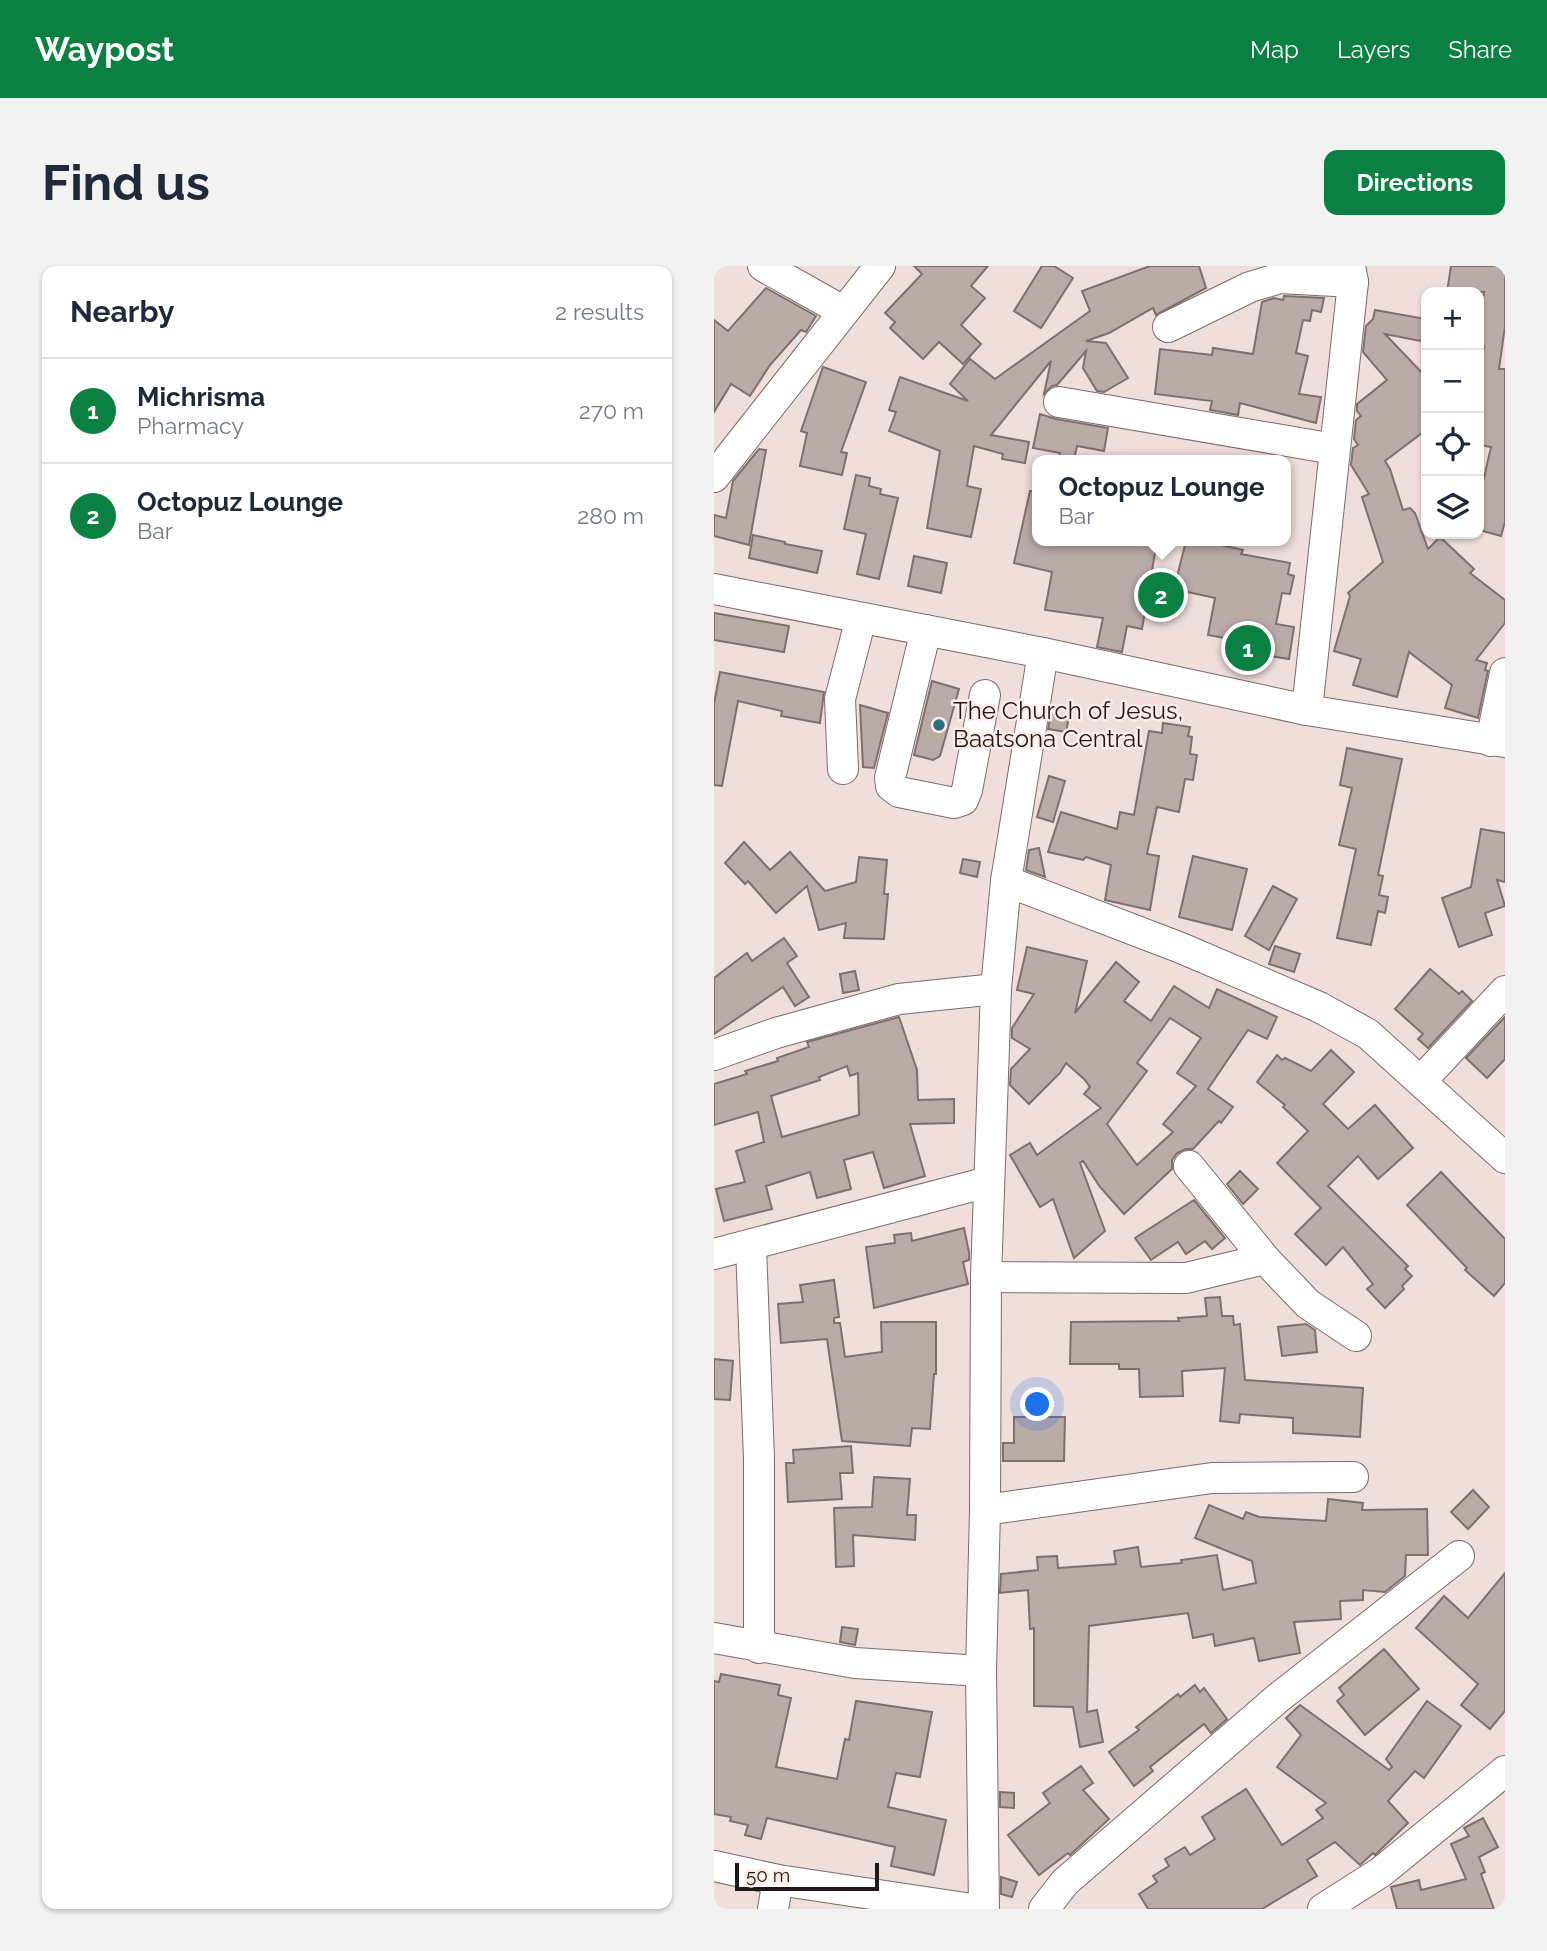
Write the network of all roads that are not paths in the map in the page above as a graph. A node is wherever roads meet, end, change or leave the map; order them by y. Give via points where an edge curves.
1 (763, 266) edge
2 (880, 266) edge
3 (1351, 274) edge
4 (844, 311) junction
5 (1168, 327) dead end
6 (1059, 402) dead end
7 (1334, 449) junction
8 (714, 477) edge
9 (714, 589) edge
10 (861, 618) junction
11 (926, 630) junction
12 (1042, 653) junction
13 (1505, 673) edge
14 (985, 695) dead end
15 (1307, 710) junction
16 (1498, 742) edge
17 (843, 769) dead end
18 (1006, 881) junction
19 (996, 989) junction
20 (1505, 991) edge
21 (714, 1055) edge
22 (1421, 1082) junction
23 (1505, 1158) edge
24 (1189, 1166) dead end
25 (988, 1182) junction
26 (751, 1245) junction
27 (714, 1254) edge
28 (1265, 1259) junction
29 (986, 1277) junction
30 (1356, 1336) dead end
31 (1353, 1477) dead end
32 (985, 1510) junction
33 (1460, 1556) dead end
34 (714, 1638) edge
35 (759, 1648) junction
36 (981, 1671) junction
37 (1505, 1771) edge
38 (714, 1866) edge
39 (778, 1880) junction
40 (773, 1909) edge
41 (972, 1909) edge
42 (985, 1909) edge
43 (1044, 1909) edge
44 (1323, 1909) edge

1 - 4 street
2 - 4 street
3 - 5 street via 1280,278 1250,287
3 - 7 street
4 - 8 street
6 - 7 street
7 - 15 street
9 - 10 street
10 - 11 street
10 - 17 street via 840,699
11 - 12 street
11 - 14 street via 891,786 899,792 954,803 963,800
12 - 15 street
12 - 18 street
13 - 16 street
15 - 16 street
18 - 19 street
18 - 22 street via 1319,1007 1368,1034
19 - 21 street via 899,999 776,1032
19 - 25 street
20 - 22 street
22 - 23 street
24 - 28 street
25 - 26 street
25 - 29 street
26 - 27 street
26 - 35 street via 759,1459
28 - 29 street via 1186,1278
28 - 30 street via 1308,1304
29 - 32 street
31 - 32 street via 1212,1478
32 - 36 street
33 - 43 street via 1278,1698 1065,1882
34 - 35 street
35 - 36 street via 855,1663
36 - 42 street
37 - 44 street via 1381,1872
38 - 39 street
39 - 40 street
39 - 41 street

